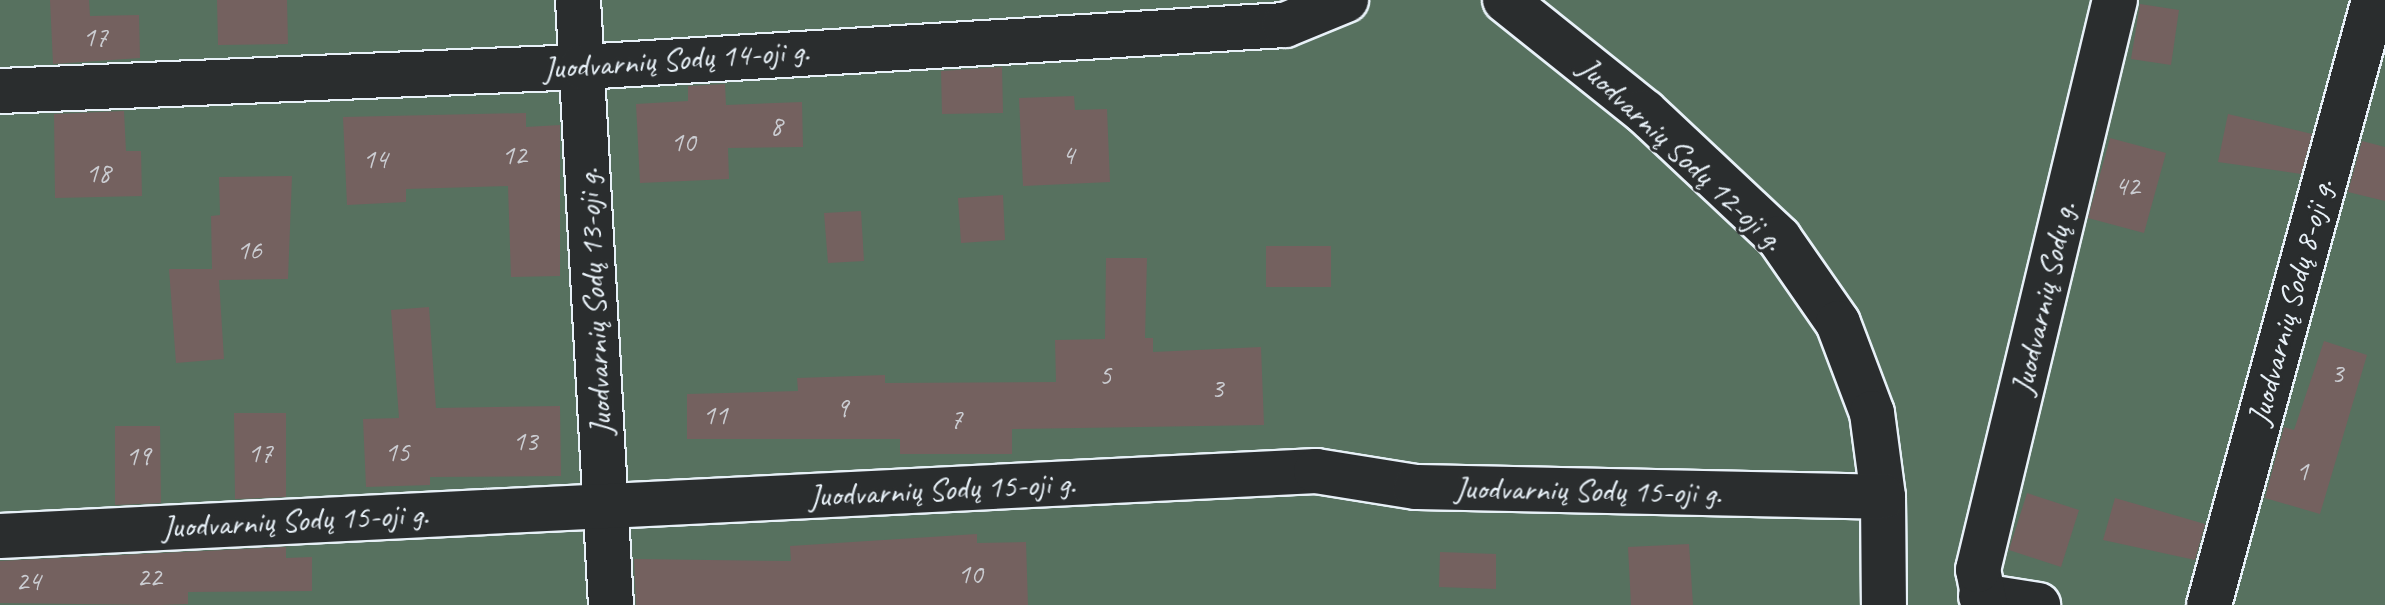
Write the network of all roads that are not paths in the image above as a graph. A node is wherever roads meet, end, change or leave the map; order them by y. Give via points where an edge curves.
1 (578, 0) edge
2 (1346, 0) edge
3 (1505, 0) edge
4 (2115, 0) edge
5 (2374, 0) edge
6 (582, 67) junction
7 (0, 91) edge
8 (1883, 497) junction
9 (606, 506) junction
10 (0, 536) edge
11 (1983, 600) edge
12 (611, 605) edge
13 (1884, 605) edge
14 (2038, 605) edge
15 (2209, 605) edge

1 - 6 street, Juodvarnių Sodų 13-oji g.
2 - 6 street, Juodvarnių Sodų 14-oji g. via 1285,25
3 - 8 street, Juodvarnių Sodų 12-oji g. via 1645,112 1779,238 1838,323 1872,413
4 - 11 street, Juodvarnių Sodų g. via 1978,570
5 - 15 street, Juodvarnių Sodų 8-oji g.
6 - 7 street, Juodvarnių Sodų 14-oji g.
6 - 9 street, Juodvarnių Sodų 13-oji g.
8 - 9 street, Juodvarnių Sodų 15-oji g. via 1416,487 1316,471
8 - 13 street, Juodvarnių Sodų 12-oji g.
9 - 10 street, Juodvarnių Sodų 15-oji g.
9 - 12 street, Juodvarnių Sodų 13-oji g.
11 - 14 street

